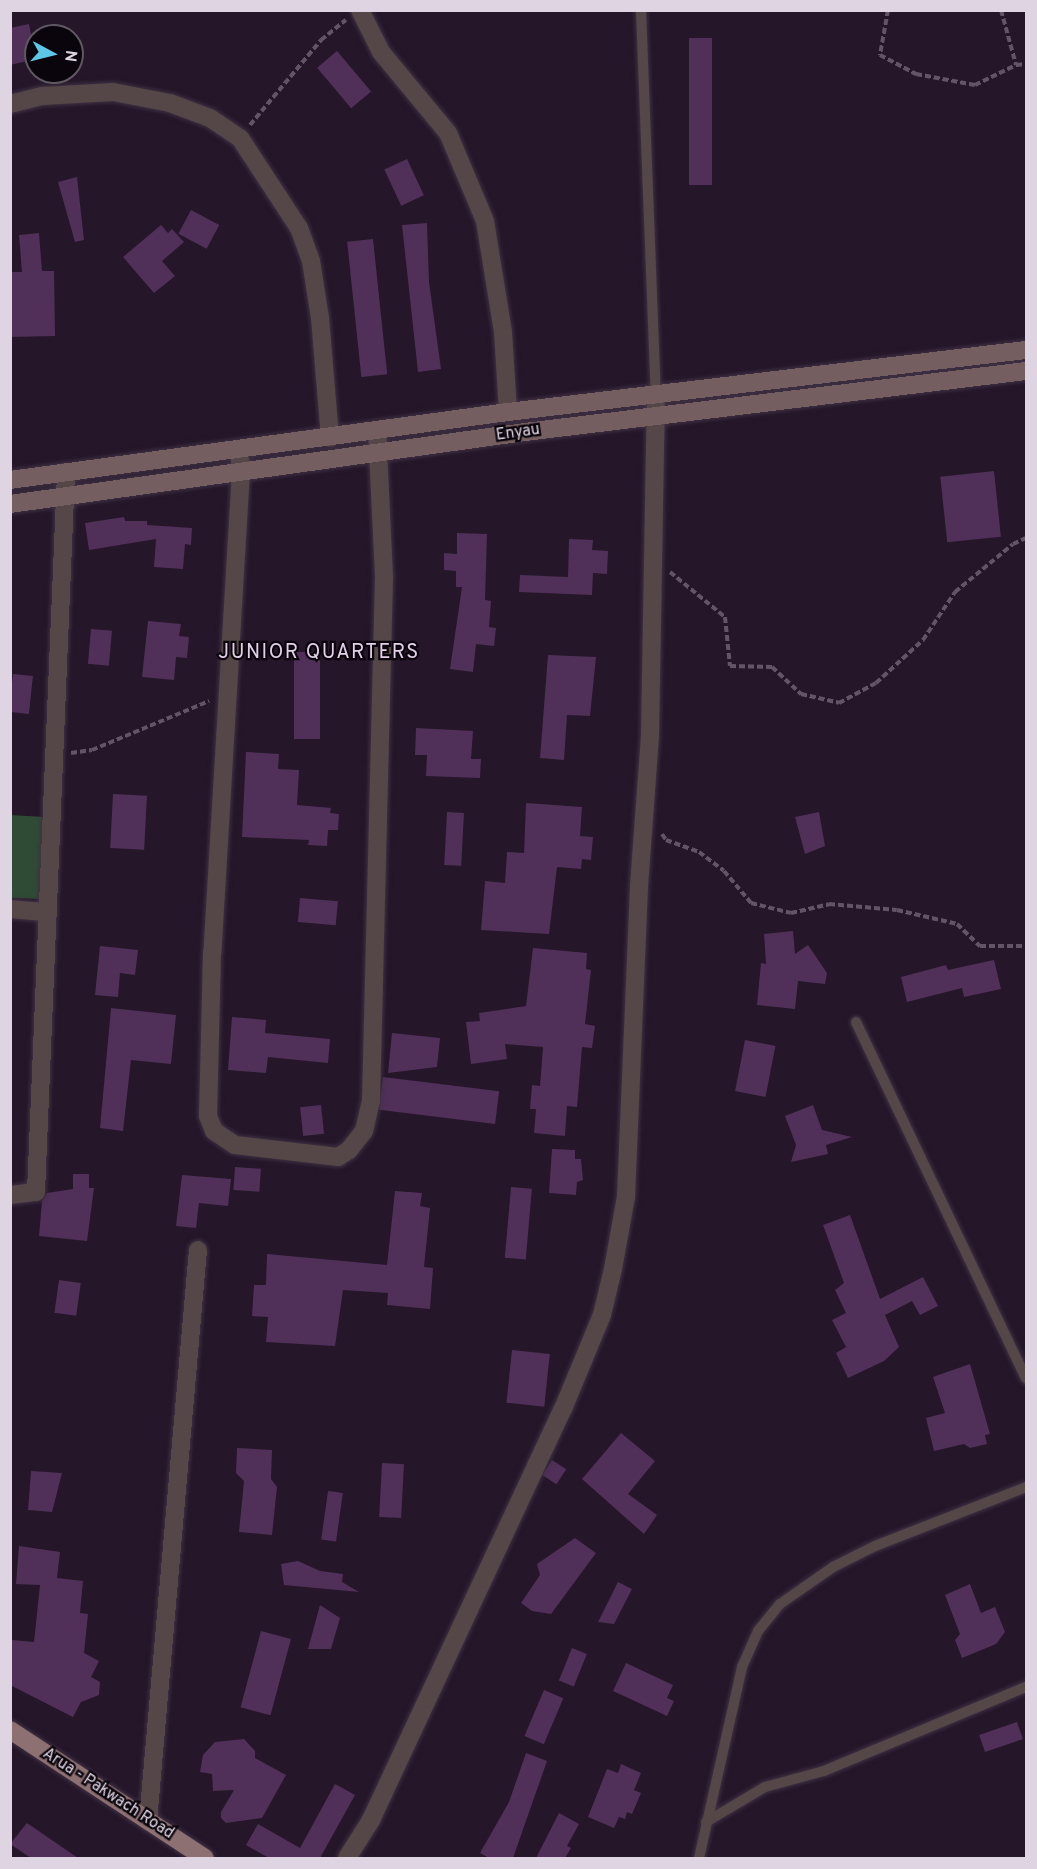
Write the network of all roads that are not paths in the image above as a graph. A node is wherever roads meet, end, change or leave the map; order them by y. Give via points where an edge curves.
1 (641, 10) edge
2 (355, 14) edge
3 (10, 104) edge
4 (1026, 350) edge
5 (1026, 370) edge
6 (656, 394) junction
7 (508, 412) junction
8 (658, 417) junction
9 (377, 430) junction
10 (330, 438) junction
11 (239, 449) junction
12 (380, 453) junction
13 (241, 471) junction
14 (66, 472) junction
15 (10, 480) edge
16 (65, 497) junction
17 (10, 504) edge
18 (10, 909) edge
19 (48, 912) junction
20 (856, 1022) dead end
21 (10, 1195) edge
22 (198, 1250) dead end
23 (1026, 1378) edge
24 (1026, 1487) edge
25 (1026, 1687) edge
26 (10, 1730) edge
27 (148, 1821) junction
28 (706, 1822) junction
29 (205, 1858) edge
30 (347, 1858) edge
31 (699, 1858) edge

1 - 6 lane
2 - 7 street via 448,133 485,221 503,332
3 - 10 street via 43,96 113,92 170,103 210,118 240,138 299,228 310,261 320,318
4 - 6 street, Enyau
5 - 8 street, Enyau
6 - 7 street, Enyau
6 - 8 street
7 - 9 street, Enyau
8 - 12 street, Enyau
8 - 30 street via 626,1197 602,1315 494,1560 371,1820
9 - 10 street, Enyau
9 - 12 street
10 - 11 street, Enyau
11 - 13 street
11 - 14 street, Enyau
12 - 13 street, Enyau
12 - 13 street via 384,577 371,1101 364,1131 349,1150 338,1156 235,1145 214,1131 208,1116 206,1082
13 - 16 street, Enyau
14 - 15 street, Enyau
14 - 16 street
16 - 17 street, Enyau
16 - 19 street
18 - 19 street
19 - 21 street via 36,1192
20 - 23 lane
22 - 27 street
24 - 28 lane via 875,1546 833,1567 780,1604 758,1630 742,1667
25 - 28 lane via 824,1771 765,1787
26 - 27 main road, Arua - Pakwach Road
27 - 29 main road, Arua - Pakwach Road
28 - 31 lane

